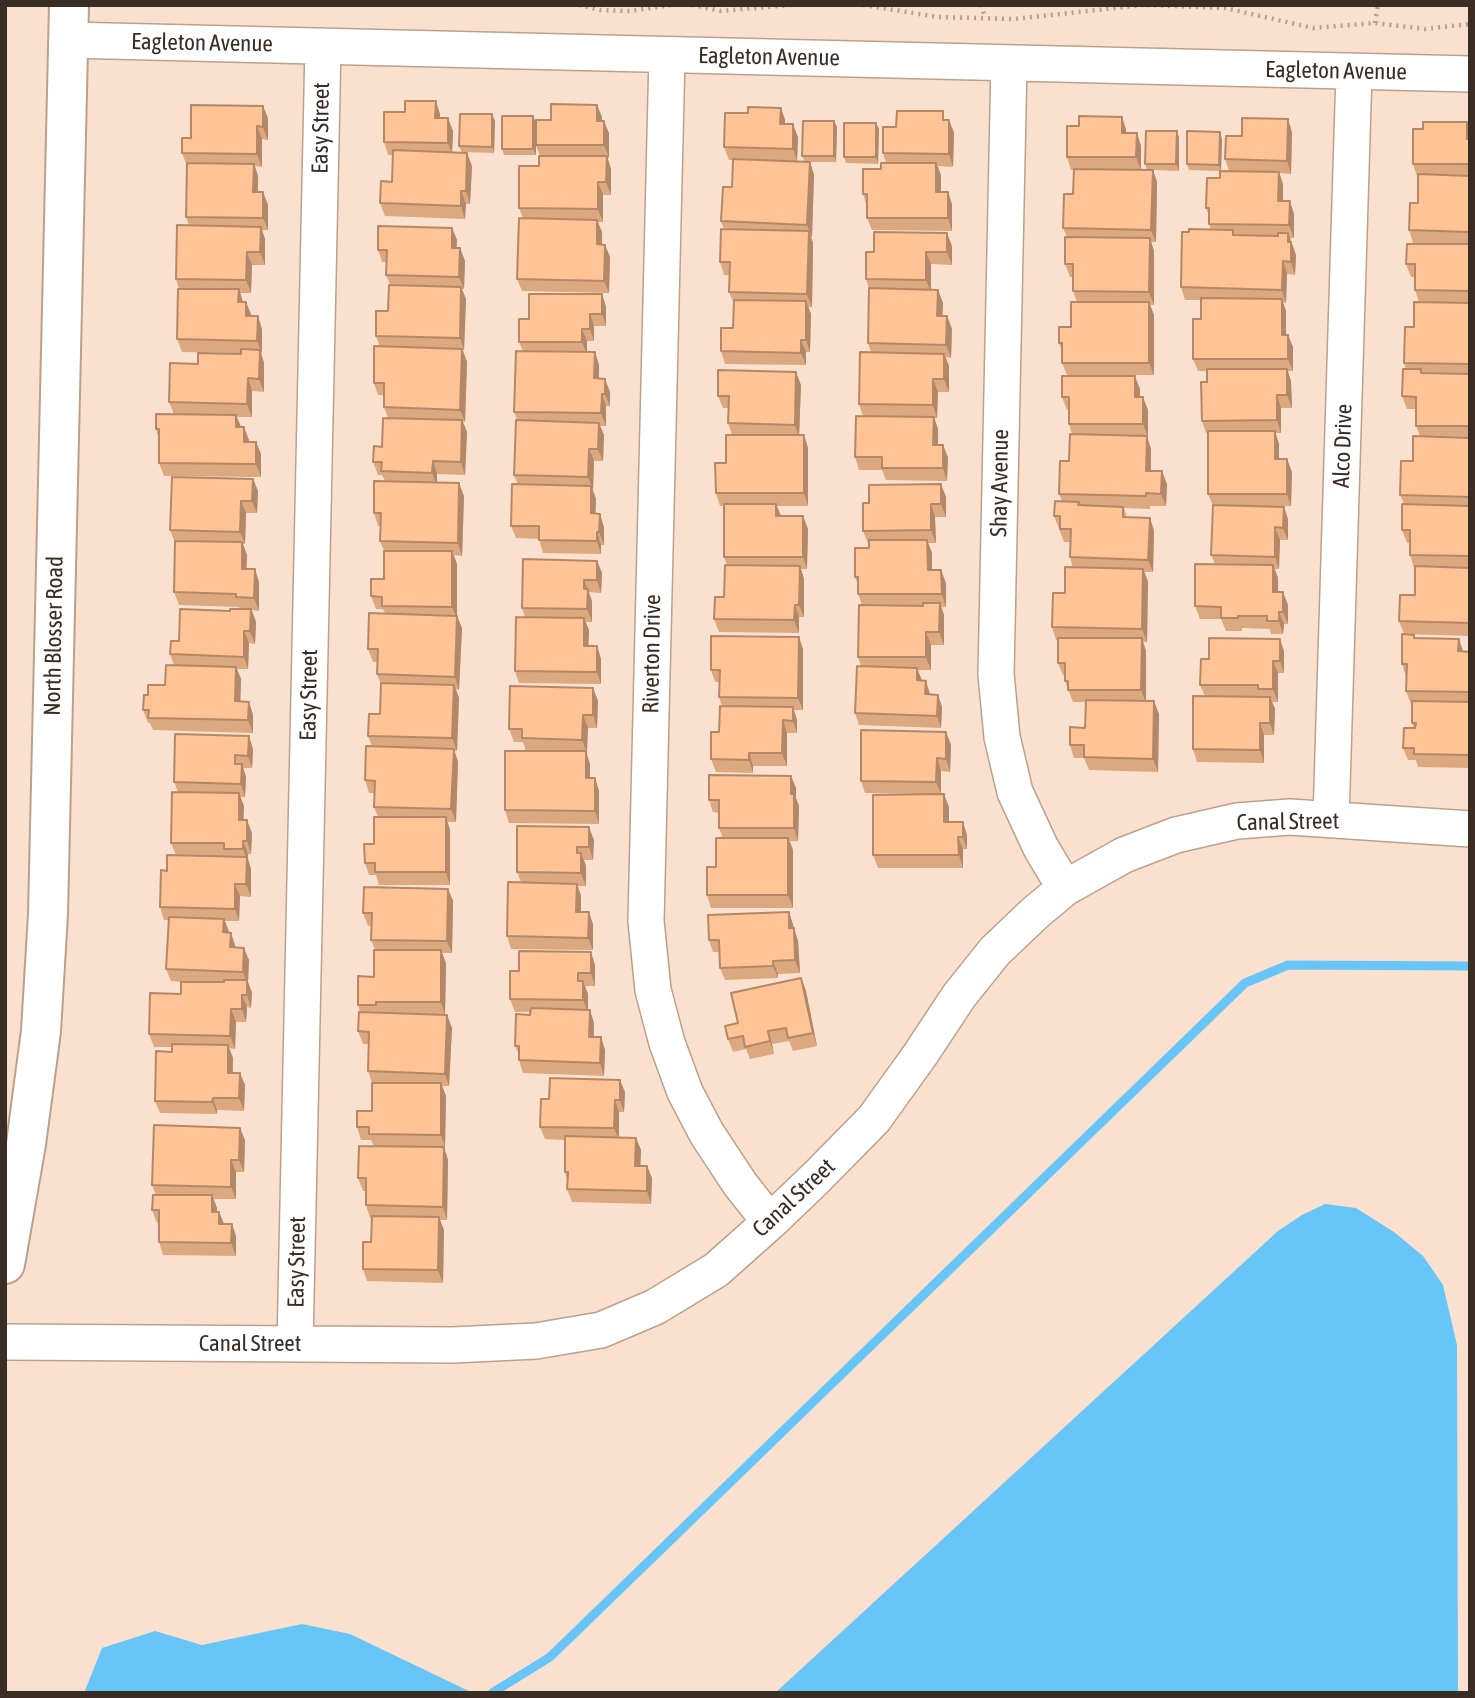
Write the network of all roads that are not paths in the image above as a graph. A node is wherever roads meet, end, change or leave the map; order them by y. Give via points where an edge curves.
1 (69, 22) edge
2 (323, 46) junction
3 (667, 55) junction
4 (1009, 63) junction
5 (1354, 72) junction
6 (1470, 74) edge
7 (1331, 819) junction
8 (1470, 829) edge
9 (1065, 888) junction
10 (770, 1222) junction
11 (5, 1264) edge
12 (5, 1342) edge
13 (295, 1344) junction

1 - 2 street, Eagleton Avenue
1 - 11 street, North Blosser Road via 48,914 41,1031
2 - 3 street, Eagleton Avenue
2 - 13 street, Easy Street
3 - 4 street, Eagleton Avenue
3 - 10 street, Riverton Drive via 646,921 653,990 685,1092 707,1134
4 - 5 street, Eagleton Avenue
4 - 9 street, Shay Avenue via 996,674 1002,737 1015,792
5 - 6 street, Eagleton Avenue
5 - 7 street, Alco Drive
7 - 8 street, Canal Street
7 - 9 street, Canal Street via 1237,821 1176,835 1124,855
9 - 10 street, Canal Street via 995,951 874,1119
10 - 13 street, Canal Street via 716,1270 655,1307 601,1330 536,1341 453,1345
12 - 13 street, Canal Street

